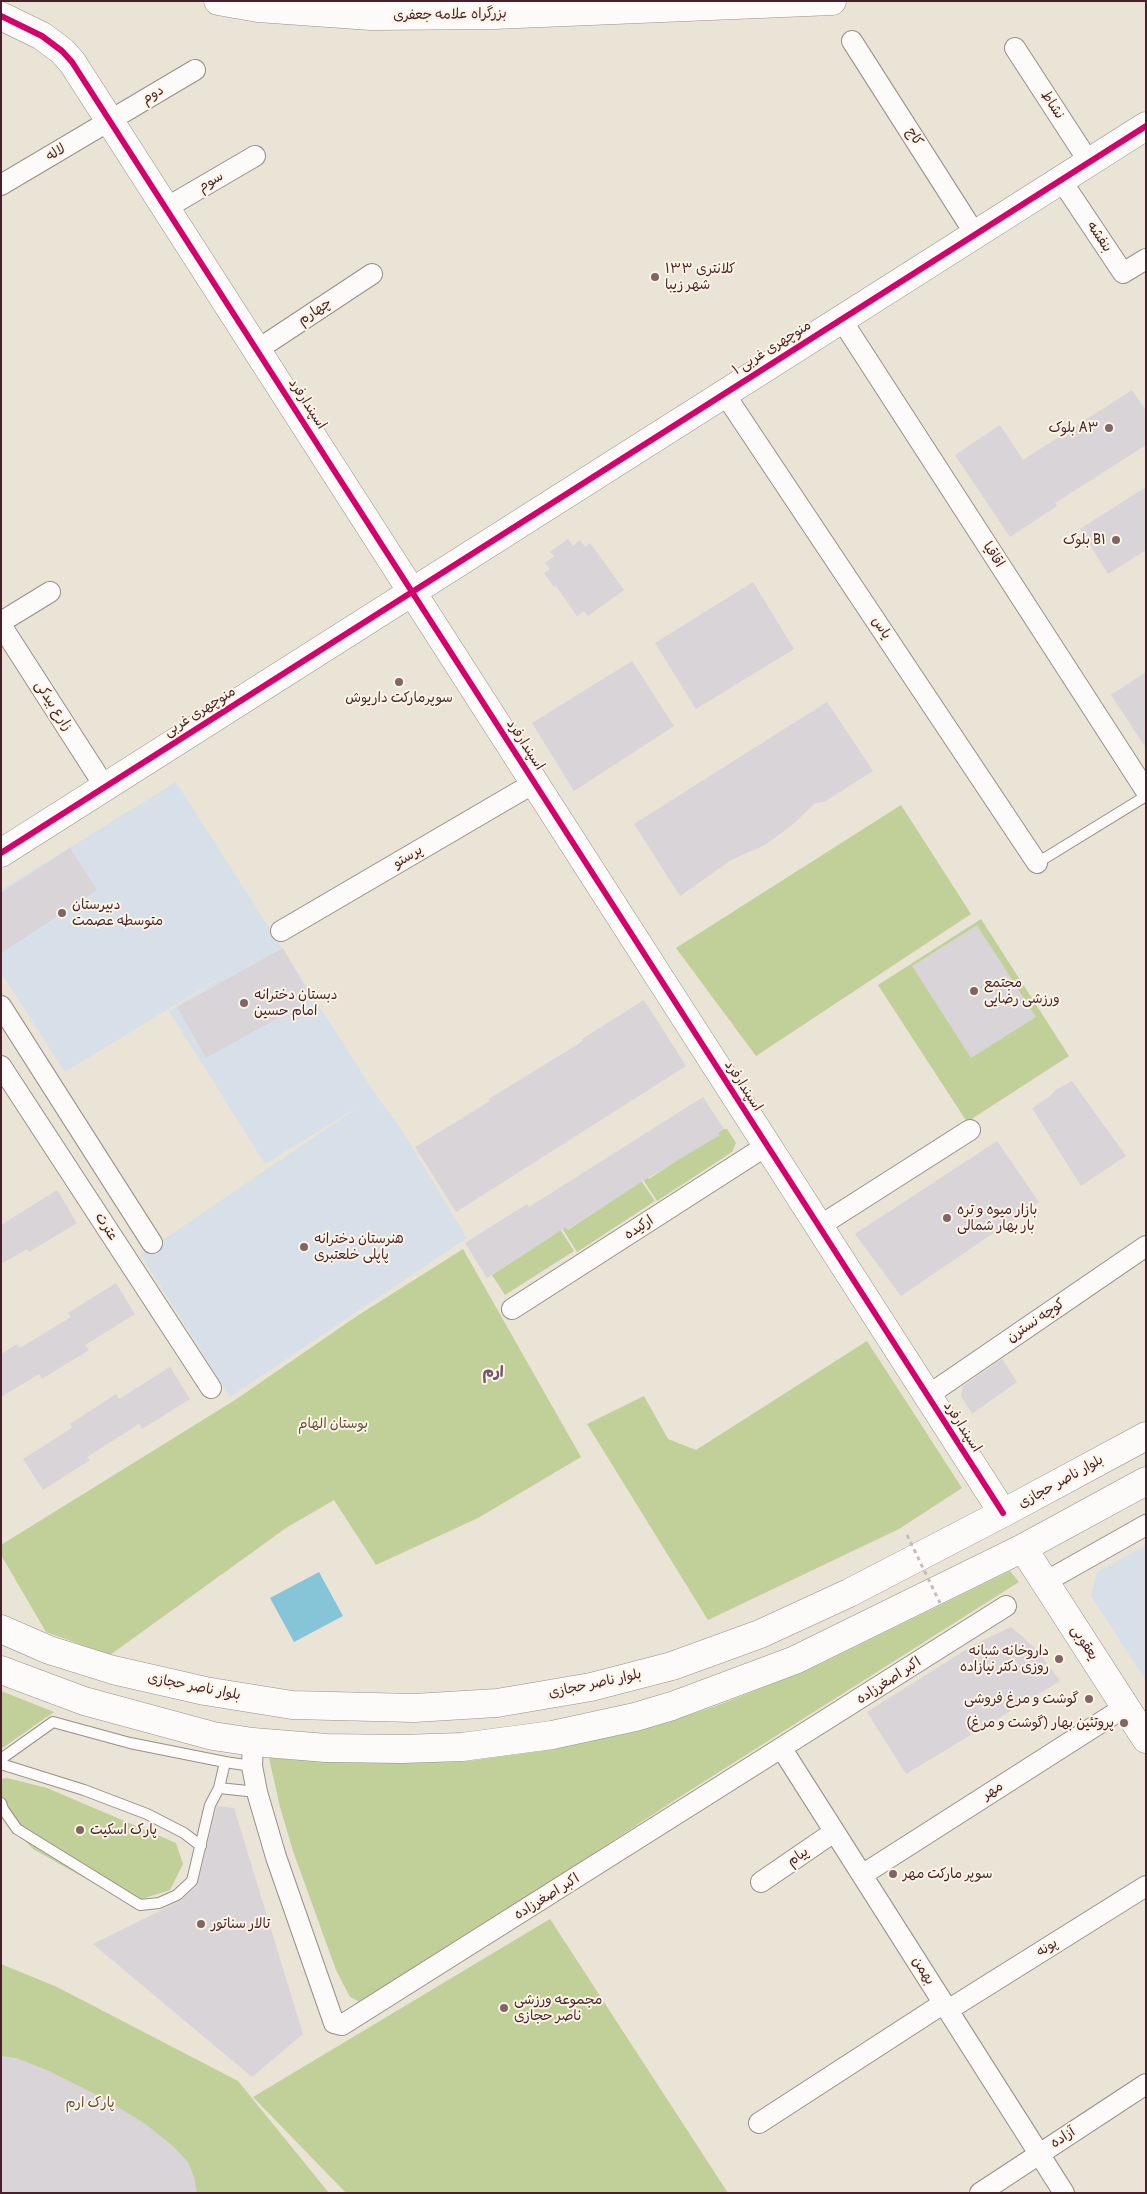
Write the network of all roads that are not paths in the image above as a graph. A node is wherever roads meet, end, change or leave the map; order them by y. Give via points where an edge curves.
1 (218, 1) edge
2 (832, 1) edge
3 (2, 17) edge
4 (852, 40) dead end
5 (1015, 48) dead end
6 (195, 70) dead end
7 (111, 121) junction
8 (1146, 126) edge
9 (255, 156) dead end
10 (1088, 162) junction
11 (1061, 180) junction
12 (1, 185) edge
13 (166, 208) junction
14 (975, 234) junction
15 (1146, 259) edge
16 (372, 274) dead end
17 (841, 319) junction
18 (257, 350) junction
19 (724, 393) junction
20 (50, 592) dead end
21 (412, 592) junction
22 (1, 624) edge
23 (534, 783) junction
24 (105, 787) junction
25 (1146, 791) edge
26 (1146, 796) edge
27 (1, 852) edge
28 (1037, 863) joint
29 (281, 931) dead end
30 (1, 1006) edge
31 (1, 1066) edge
32 (970, 1130) dead end
33 (766, 1146) junction
34 (818, 1227) junction
35 (152, 1243) dead end
36 (1146, 1246) edge
37 (512, 1309) dead end
38 (210, 1388) dead end
39 (927, 1396) junction
40 (1146, 1436) edge
41 (1146, 1481) edge
42 (1003, 1513) junction
43 (1146, 1525) edge
44 (1023, 1548) junction
45 (1045, 1582) junction
46 (1006, 1606) dead end
47 (1, 1629) edge
48 (1, 1670) edge
49 (1125, 1706) junction
50 (1146, 1739) edge
51 (782, 1749) junction
52 (252, 1754) junction
53 (1, 1759) edge
54 (225, 1762) junction
55 (1, 1764) edge
56 (219, 1788) junction
57 (257, 1792) junction
58 (1, 1803) edge
59 (1, 1820) edge
60 (17, 1829) junction
61 (834, 1832) junction
62 (201, 1846) junction
63 (862, 1874) junction
64 (761, 1882) dead end
65 (1146, 1886) edge
66 (946, 2006) junction
67 (1146, 2084) edge
68 (759, 2123) dead end
69 (1040, 2153) junction
70 (980, 2193) edge
71 (1064, 2193) edge

1 - 2 main road, بزرگراه علامه جعفری via 258,8 371,16 494,15
3 - 7 main road, اسپندارفرد via 42,36 62,51
4 - 14 street, کاج
5 - 10 street, نشاط
6 - 7 street, دوم
7 - 12 street, لاله
7 - 13 main road, اسپندارفرد
8 - 10 main road, منوچهری غربی ۱
9 - 13 street, سوم
10 - 11 main road, منوچهری غربی ۱
11 - 14 main road, منوچهری غربی ۱
11 - 15 street, بنفشه via 1123,273
13 - 18 main road, اسپندارفرد
14 - 17 main road, منوچهری غربی ۱
16 - 18 street, چهارم
17 - 19 main road, منوچهری غربی ۱
17 - 25 street, اقاقیا
18 - 21 main road, اسپندارفرد
19 - 21 main road, منوچهری غربی ۱
19 - 28 street, یاس
20 - 22 street
21 - 23 main road, اسپندارفرد
21 - 24 main road, منوچهری غربی
22 - 24 street, زارع بیدکی
23 - 29 street, پرستو
23 - 33 main road, اسپندارفرد
24 - 27 main road, منوچهری غربی
26 - 28 lane
30 - 35 street
31 - 38 street, عترت
32 - 34 street
33 - 34 main road, اسپندارفرد
33 - 37 street, ارکیده
34 - 39 main road, اسپندارفرد
36 - 39 street, کوچه نسترن
39 - 42 main road, اسپندارفرد
40 - 42 main road, بلوار ناصر حجازی
41 - 44 main road
42 - 47 main road, بلوار ناصر حجازی via 850,1594 760,1634 672,1666 591,1687 497,1703 414,1708 292,1705 205,1691 113,1670 50,1650
43 - 45 street
44 - 45 main road, یعقوبی
44 - 52 main road via 795,1660 635,1717 552,1735 462,1747 335,1748
45 - 49 main road, یعقوبی
46 - 51 street, اکبر اصغرزاده
48 - 52 main road via 84,1701 213,1736
49 - 50 main road, یعقوبی
49 - 63 street, مهر
51 - 57 street, اکبر اصغرزاده via 342,2025 334,2022 279,1867
51 - 61 street, بهمن
52 - 54 lane
52 - 57 street, اکبر اصغرزاده
53 - 54 lane via 53,1722 130,1743
54 - 56 lane
55 - 62 lane via 147,1814 184,1833
56 - 57 lane
56 - 62 lane via 210,1805
58 - 60 lane
59 - 60 lane
60 - 62 lane via 140,1905 159,1903 192,1881
61 - 63 street, بهمن
61 - 64 street, پیام
63 - 66 street, بهمن
65 - 66 street, پونه
66 - 68 street, پونه
66 - 69 street, بهمن
67 - 69 street, آزاده
69 - 70 street, آزاده
69 - 71 street, بهمن

